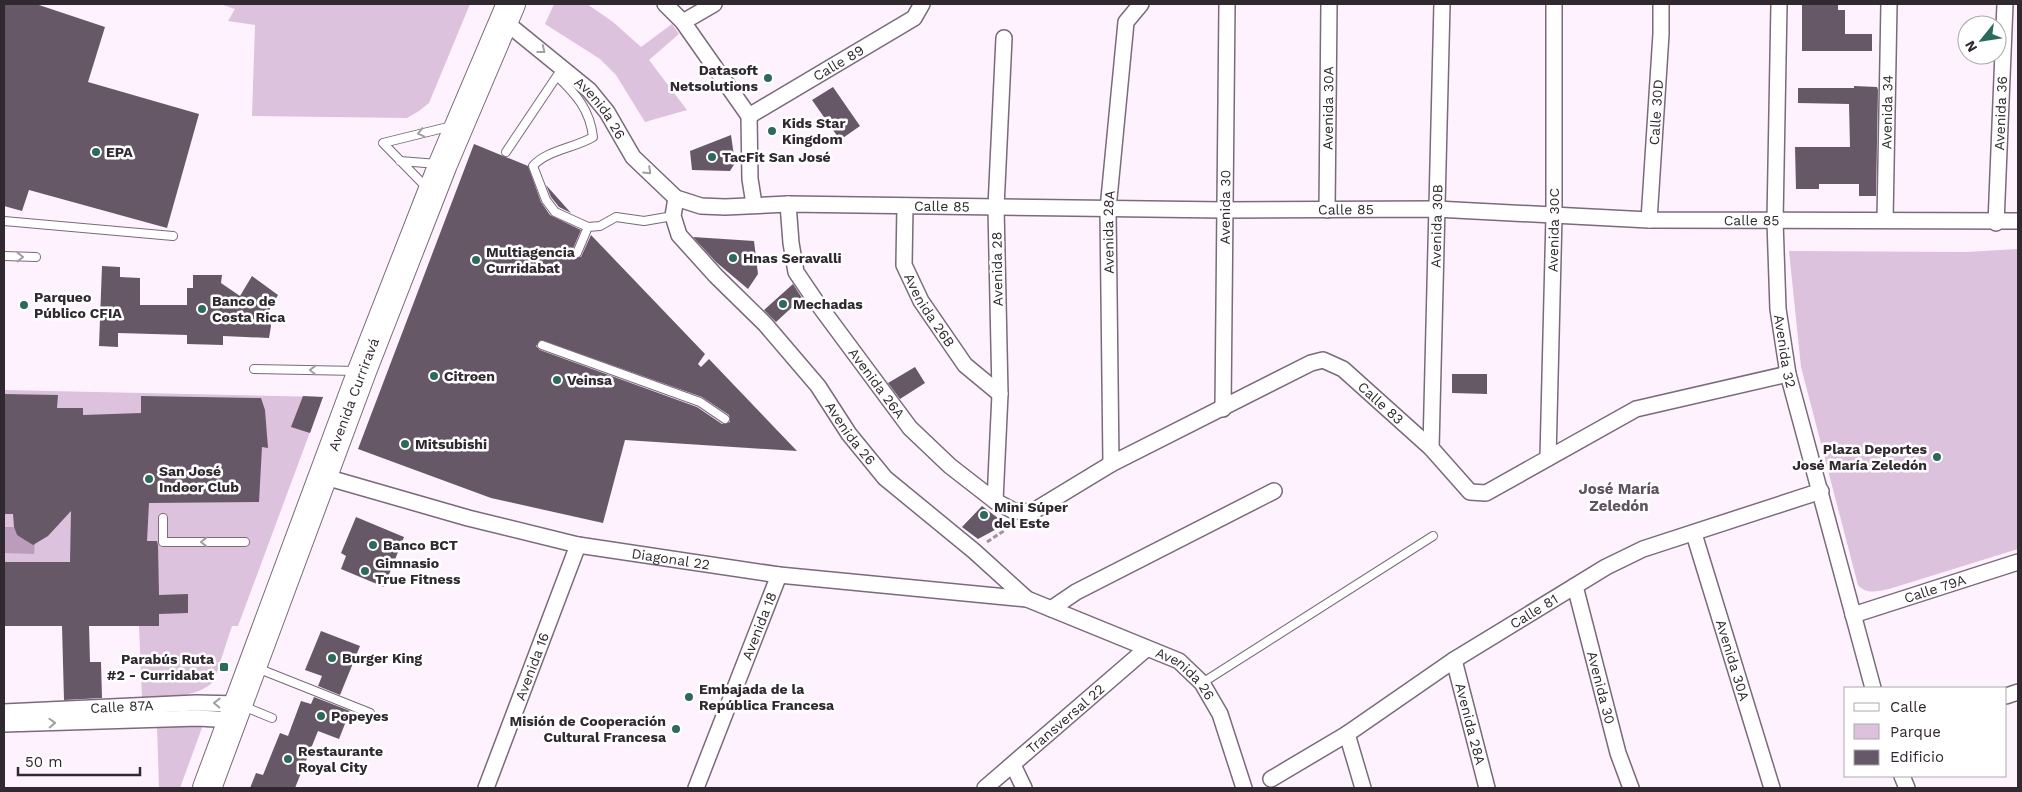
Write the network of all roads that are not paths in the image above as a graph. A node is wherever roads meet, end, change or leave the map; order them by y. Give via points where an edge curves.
1 (665, 4) edge
2 (714, 4) edge
3 (922, 4) edge
4 (1141, 4) edge
5 (1226, 4) edge
6 (1329, 4) edge
7 (1442, 4) edge
8 (1554, 4) edge
9 (1661, 4) edge
10 (1780, 4) edge
11 (1889, 4) edge
12 (2005, 4) edge
13 (507, 12) edge
14 (684, 22) junction
15 (1004, 38) dead end
16 (560, 71) junction
17 (749, 116) junction
18 (459, 124) junction
19 (506, 152) dead end
20 (400, 161) junction
21 (443, 164) junction
22 (432, 192) junction
23 (676, 198) junction
24 (754, 204) junction
25 (788, 204) junction
26 (904, 206) junction
27 (996, 207) junction
28 (1108, 209) junction
29 (1436, 209) junction
30 (1223, 210) junction
31 (1327, 210) junction
32 (673, 216) junction
33 (1554, 216) junction
34 (1648, 220) junction
35 (1885, 220) junction
36 (1775, 221) junction
37 (2018, 221) edge
38 (4, 222) edge
39 (1996, 223) junction
40 (588, 228) junction
41 (172, 236) dead end
42 (577, 253) dead end
43 (4, 256) edge
44 (36, 257) dead end
45 (542, 345) dead end
46 (254, 369) dead end
47 (362, 371) junction
48 (1788, 374) junction
49 (1000, 394) junction
50 (1223, 409) junction
51 (725, 419) dead end
52 (1431, 448) junction
53 (1548, 458) junction
54 (1111, 464) junction
55 (322, 476) junction
56 (1274, 491) dead end
57 (1821, 491) junction
58 (995, 501) junction
59 (1032, 512) joint
60 (163, 518) dead end
61 (1694, 534) junction
62 (1433, 536) dead end
63 (245, 542) dead end
64 (578, 545) junction
65 (2018, 562) edge
66 (780, 575) junction
67 (1575, 586) junction
68 (1028, 599) junction
69 (1051, 609) junction
70 (1853, 615) junction
71 (1146, 649) junction
72 (1454, 660) junction
73 (253, 666) junction
74 (1202, 683) junction
75 (1873, 687) edge
76 (4, 712) edge
77 (236, 712) junction
78 (370, 713) dead end
79 (104, 714) junction
80 (272, 718) dead end
81 (4, 724) edge
82 (1347, 734) junction
83 (1013, 765) junction
84 (1271, 779) dead end
85 (207, 788) edge
86 (486, 788) edge
87 (696, 788) edge
88 (985, 788) edge
89 (1024, 788) edge
90 (1244, 788) edge
91 (1363, 788) edge
92 (1487, 788) edge
93 (1630, 788) edge
94 (1772, 788) edge

1 - 14 street
2 - 14 street
3 - 17 street, Calle 89 via 914,18
4 - 28 street, Avenida 28A via 1126,22
5 - 30 street, Avenida 30
6 - 31 street, Avenida 30A
7 - 29 street, Avenida 30B
8 - 33 street, Avenida 30C
9 - 34 street, Calle 30D
10 - 36 street, Avenida 32
11 - 35 street, Avenida 34
12 - 39 street, Avenida 36
13 -> 16 street, Avenida 26
13 - 18 highway, Avenida Curriravá
14 - 17 street
15 - 27 street, Avenida 28
16 - 19 lane
16 -> 23 street, Avenida 26 via 590,90 634,157
16 - 40 lane via 591,121 593,137 540,158 533,166 546,200 556,212
17 - 24 street via 750,179
18 -> 20 lane via 383,143
18 - 21 highway, Avenida Curriravá
20 - 21 lane
20 - 22 lane
21 - 22 highway, Avenida Curriravá
22 - 47 highway, Avenida Curriravá
23 - 24 street, Calle 85 via 701,206
23 - 32 street
24 - 25 street, Calle 85
25 - 26 street, Calle 85
25 - 58 street, Avenida 26A via 796,272 815,300 910,428 950,466
26 - 27 street, Calle 85
26 - 49 street, Avenida 26B via 904,265 921,302 965,366
27 - 28 street, Calle 85
27 - 49 street, Avenida 28
28 - 30 street, Calle 85
28 - 54 street, Avenida 28A
29 - 31 street, Calle 85
29 - 33 street, Calle 85
29 - 52 street, Avenida 30B
30 - 31 street, Calle 85
30 - 50 street, Avenida 30
32 - 40 lane via 644,221 616,217 600,226
32 - 68 street, Avenida 26 via 679,235 765,324 818,386 849,434 885,478
33 - 34 street, Calle 85
33 - 53 street, Avenida 30C
34 - 36 street, Calle 85
35 - 36 street, Calle 85
35 - 39 street, Calle 85
36 - 48 street, Avenida 32 via 1778,309
37 - 39 street, Calle 85
38 - 41 lane
40 - 42 lane
43 -> 44 lane
45 - 51 lane via 700,402
47 -> 46 lane
47 - 55 highway, Avenida Curriravá
48 - 53 street, Calle 83 via 1636,409
48 - 57 street, Avenida 32
49 - 58 street, Avenida 28
50 - 52 street, Calle 83 via 1311,363 1323,360 1343,369
50 - 54 street, Calle 83
52 - 53 street, Calle 83 via 1470,492 1486,493
54 - 59 street, Calle 83
55 - 64 street, Diagonal 22 via 468,518
55 - 73 highway, Avenida Curriravá
56 - 69 street via 1076,592
57 - 61 street, Calle 81
57 - 70 street, Avenida 32
58 - 59 street, Avenida 26A via 1014,511
63 -> 60 lane via 163,542
61 - 67 street, Calle 81 via 1643,549
61 - 94 street, Avenida 30A
62 - 74 lane
64 - 66 street, Diagonal 22
64 - 86 street, Avenida 16
65 - 70 street, Calle 79A
66 - 68 street, Diagonal 22
66 - 87 street, Avenida 18
67 - 72 street, Calle 81
67 - 93 street, Avenida 30
68 - 69 street, Avenida 26
69 - 71 street, Avenida 26
70 - 75 street, Avenida 32
71 - 74 street, Avenida 26 via 1179,661
71 - 83 street, Transversal 22
72 - 82 street, Calle 81
72 - 92 street, Avenida 28A
73 - 77 highway, Avenida Curriravá
73 - 78 lane
74 - 90 street, Avenida 26 via 1220,714
76 - 79 street, Calle 87A
77 - 79 street, Calle 87A via 198,718
77 - 80 lane
77 - 85 highway, Avenida Curriravá
81 -> 79 street, Calle 87A
82 - 84 street, Calle 81
82 - 91 street
83 - 88 street, Transversal 22
83 - 89 street

